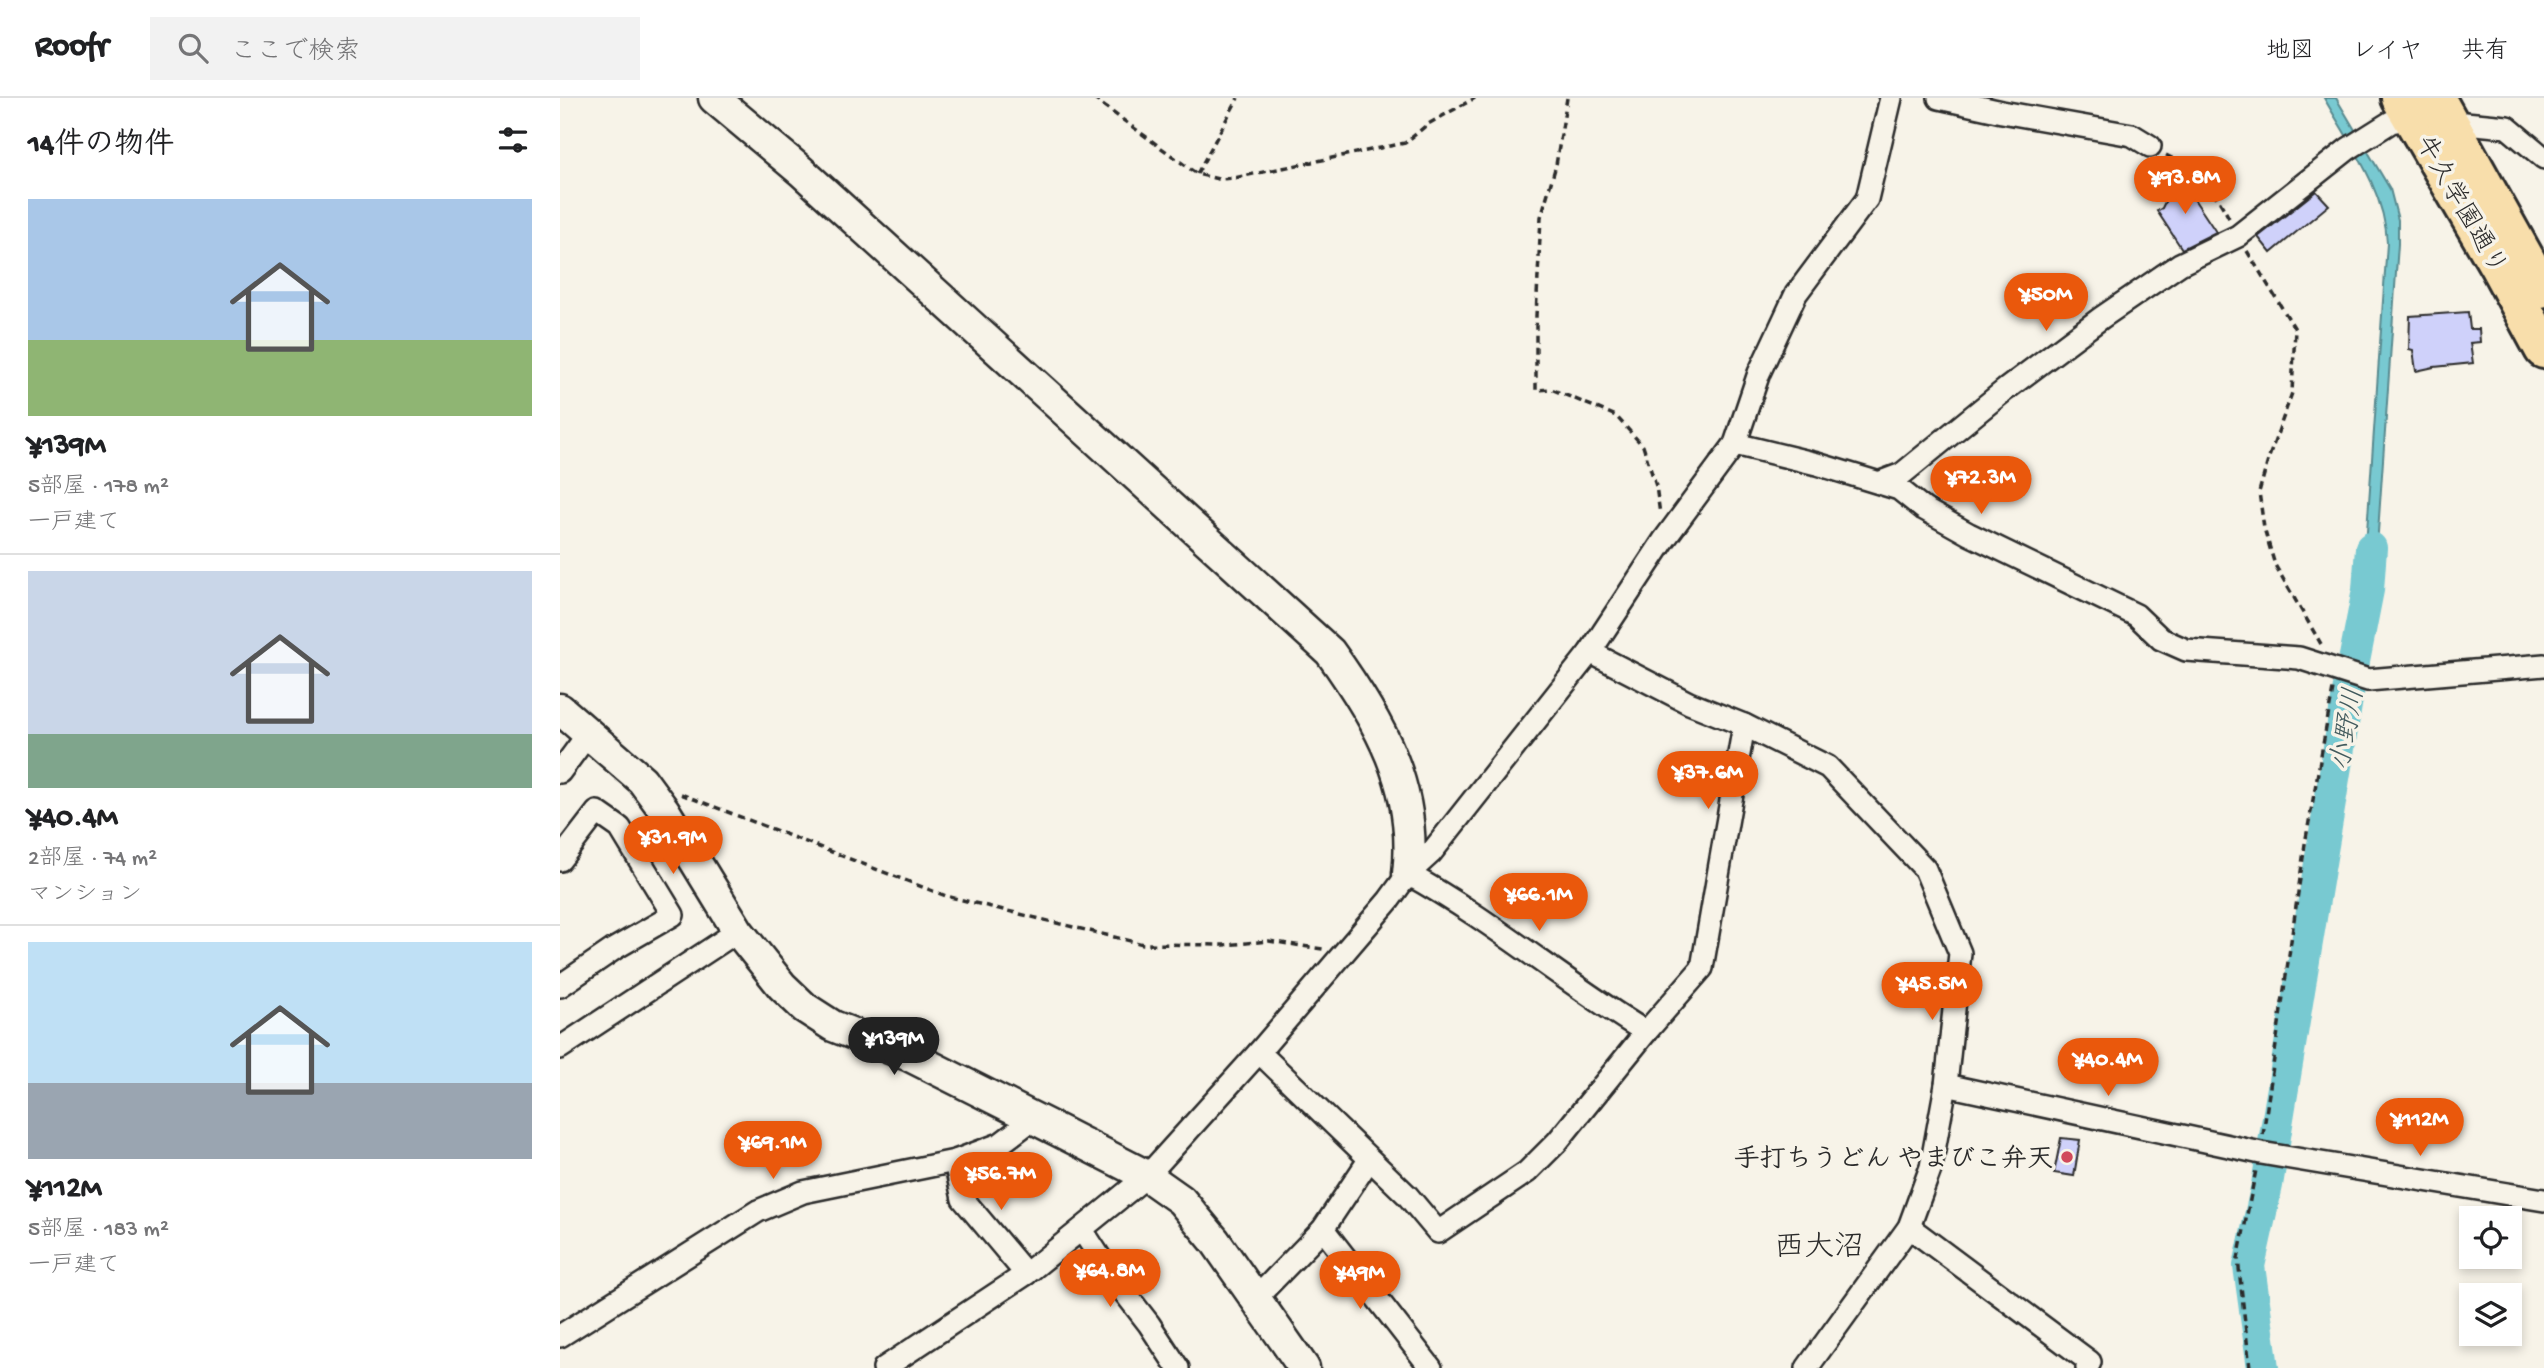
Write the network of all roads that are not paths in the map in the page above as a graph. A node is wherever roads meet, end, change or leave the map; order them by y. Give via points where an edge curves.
1 (714, 98) edge
2 (1892, 98) edge
3 (1939, 98) edge
4 (2424, 109) edge
5 (2150, 146) road end
6 (2544, 158) edge
7 (2544, 292) edge
8 (2544, 349) edge
9 (1735, 444) junction
10 (1881, 482) junction
11 (1590, 652) junction
12 (2544, 665) edge
13 (560, 709) edge
14 (1744, 725) junction
15 (588, 734) junction
16 (560, 772) edge
17 (560, 860) edge
18 (1408, 874) junction
19 (738, 931) junction
20 (560, 986) edge
21 (1646, 1031) junction
22 (560, 1048) edge
23 (1259, 1052) junction
24 (1946, 1084) junction
25 (1033, 1119) junction
26 (1368, 1160) junction
27 (955, 1161) junction
28 (1147, 1176) junction
29 (2544, 1200) edge
30 (1909, 1227) junction
31 (1323, 1229) junction
32 (1082, 1230) junction
33 (1026, 1274) junction
34 (1256, 1298) junction
35 (560, 1336) edge
36 (884, 1368) edge
37 (1178, 1368) edge
38 (1304, 1368) edge
39 (1431, 1368) edge
40 (1807, 1368) edge
41 (2087, 1368) edge

1 - 18 street via 802,171 1330,652 1387,742 1409,812
2 - 9 street via 1867,199 1796,294 1759,373
3 - 5 street via 2132,135
4 - 6 street via 2507,127
4 - 7 highway, 牛久学園通り
4 - 8 highway, 牛久学園通り
4 - 10 street via 2356,143 2238,236 2180,264 2101,318 1902,474
9 - 10 street
9 - 11 street
10 - 12 street via 1969,534 2136,615 2161,639 2186,650 2299,658 2368,680
11 - 14 street via 1689,703
11 - 18 street via 1432,853
13 - 15 street
14 - 21 street via 1702,968
14 - 24 street via 1828,767 1925,869 1960,953
15 - 16 street
15 - 19 street via 642,780
17 - 20 street via 597,812 620,828 673,915
18 - 21 street
18 - 23 street
19 - 22 street
19 - 25 street via 782,986 833,1026 910,1056
21 - 26 street via 1557,1142 1527,1172 1438,1232
23 - 26 street
23 - 28 street
24 - 29 street via 2261,1153
24 - 30 street via 1931,1167
25 - 27 street via 1000,1144
25 - 28 street
26 - 31 street
27 - 33 street via 963,1199
27 - 35 street via 803,1192 758,1211
28 - 32 street
28 - 34 street via 1181,1200
30 - 40 street
30 - 41 street via 2090,1362
31 - 34 street
31 - 39 street
32 - 33 street
32 - 37 street
33 - 36 street
34 - 38 street

